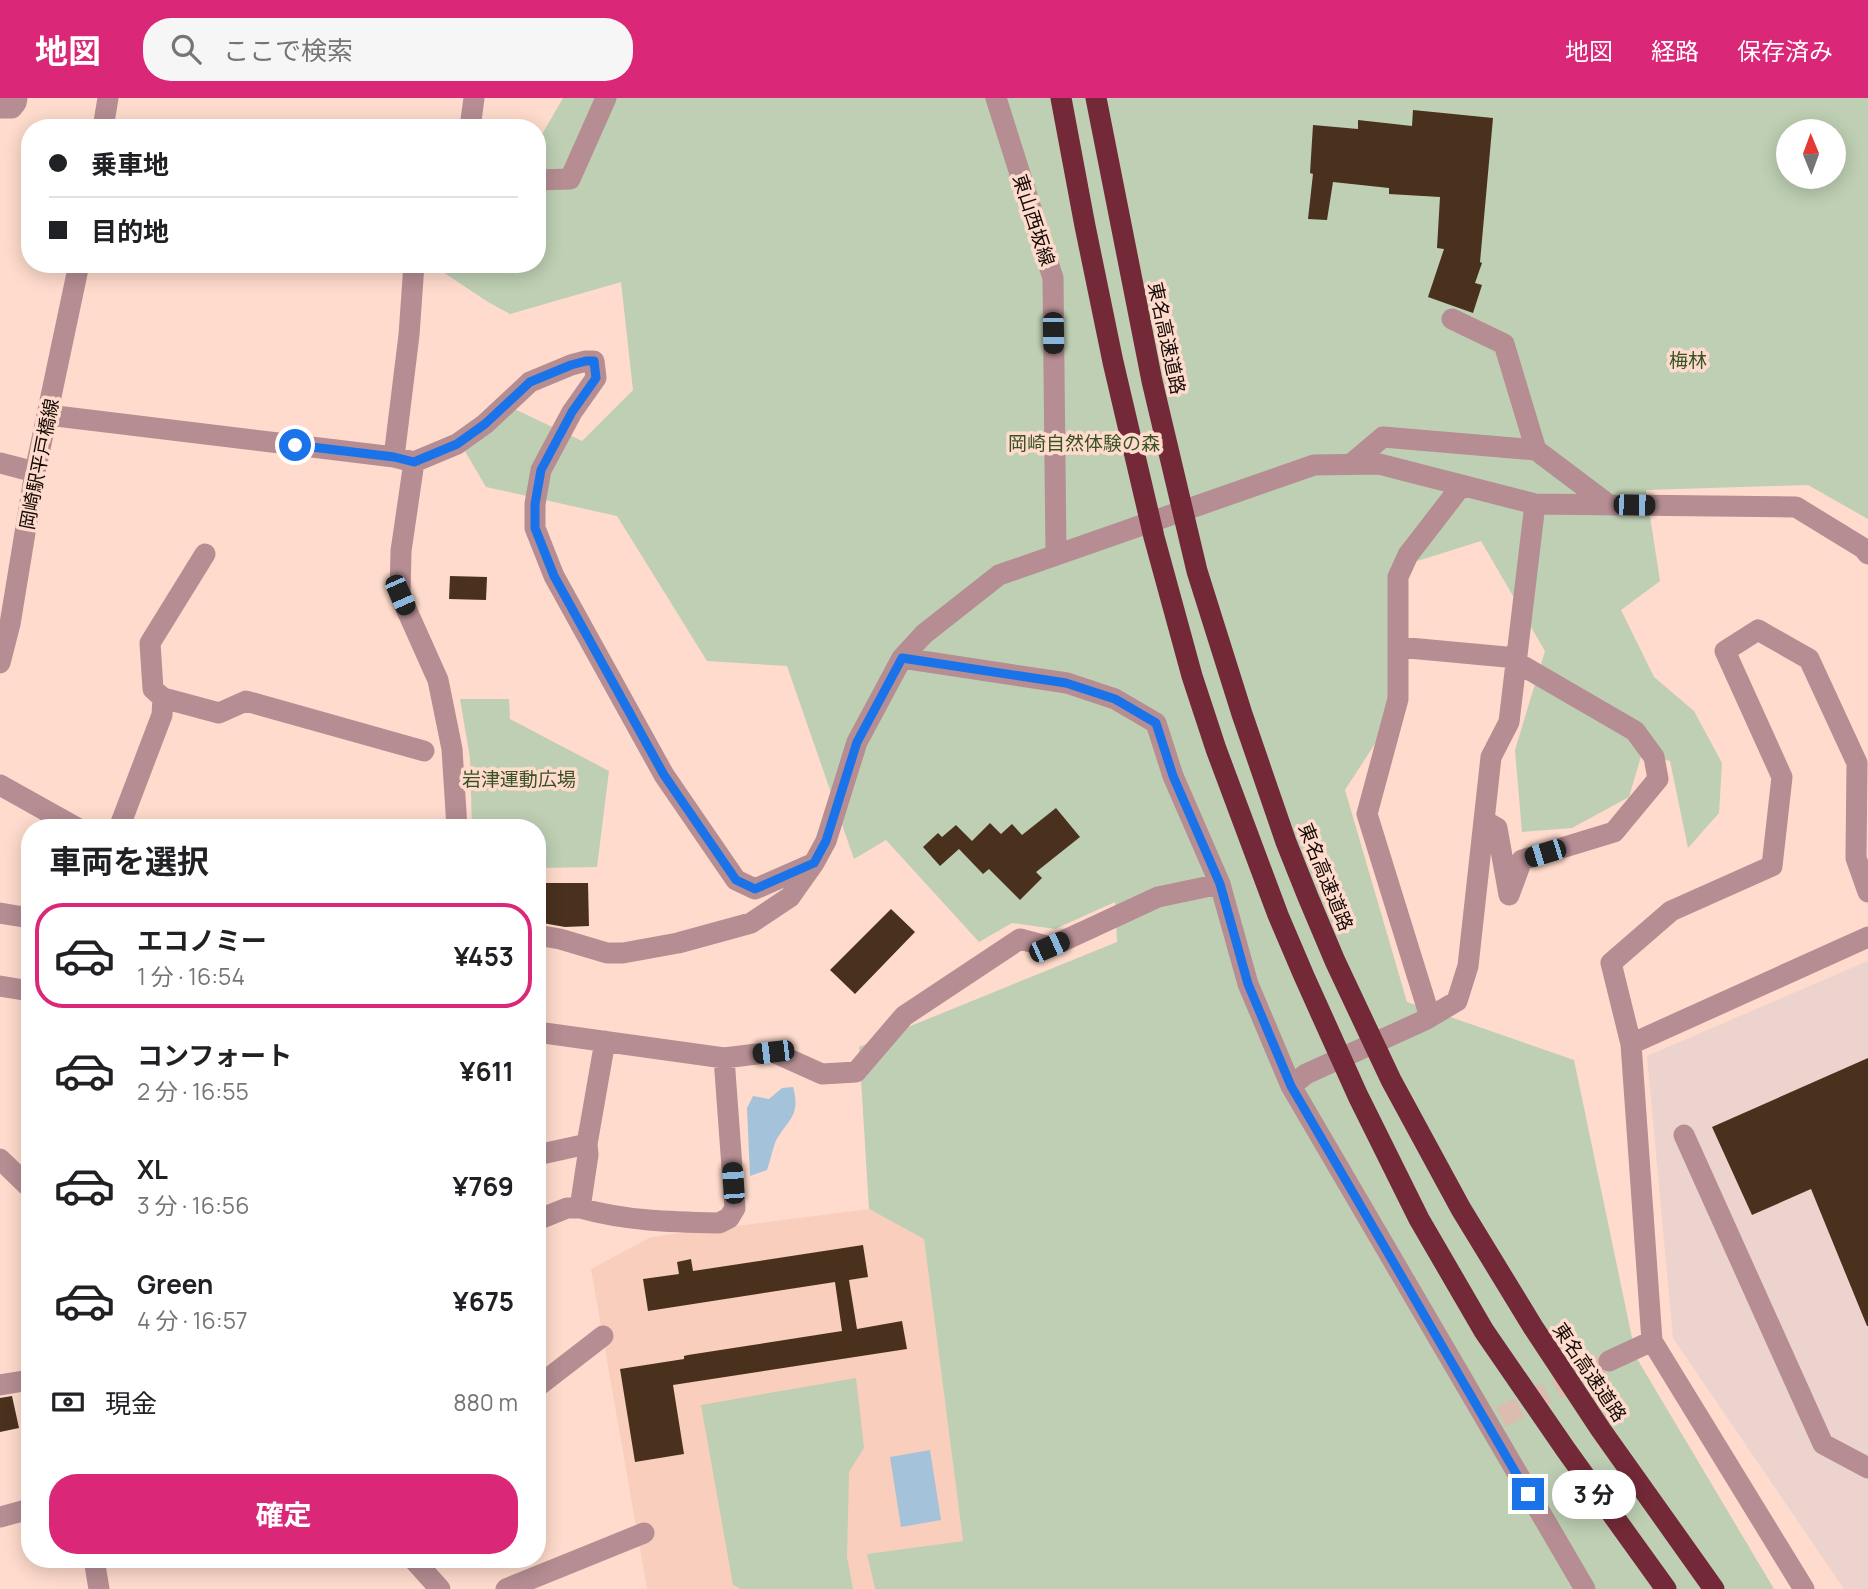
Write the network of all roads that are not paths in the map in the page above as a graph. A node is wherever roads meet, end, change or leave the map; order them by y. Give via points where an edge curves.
1 (18, 98) edge
2 (108, 98) edge
3 (474, 98) edge
4 (606, 98) edge
5 (996, 98) edge
6 (1061, 98) edge
7 (1096, 98) edge
8 (0, 108) edge
9 (104, 119) edge
10 (471, 119) edge
11 (546, 180) edge
12 (77, 273) edge
13 (413, 273) edge
14 (1452, 319) dead end
15 (48, 415) junction
16 (1536, 450) junction
17 (404, 459) junction
18 (0, 463) edge
19 (1351, 464) junction
20 (35, 472) junction
21 (1462, 485) junction
22 (1535, 504) junction
23 (1609, 505) junction
24 (205, 554) dead end
25 (1056, 554) junction
26 (1868, 554) edge
27 (1398, 647) junction
28 (902, 658) junction
29 (1516, 660) junction
30 (0, 663) edge
31 (163, 698) junction
32 (424, 751) dead end
33 (0, 785) edge
34 (61, 819) edge
35 (122, 819) edge
36 (456, 819) edge
37 (1485, 821) junction
38 (814, 863) junction
39 (1220, 884) junction
40 (1868, 892) edge
41 (0, 913) edge
42 (21, 916) edge
43 (546, 936) edge
44 (1868, 937) edge
45 (0, 986) edge
46 (21, 990) edge
47 (1427, 1018) junction
48 (546, 1033) edge
49 (605, 1041) junction
50 (1631, 1044) junction
51 (724, 1058) junction
52 (1298, 1080) junction
53 (1684, 1135) dead end
54 (587, 1144) junction
55 (546, 1153) edge
56 (0, 1159) edge
57 (21, 1179) edge
58 (580, 1208) junction
59 (546, 1216) edge
60 (603, 1336) dead end
61 (1652, 1341) junction
62 (1609, 1361) tunnel mouth
63 (546, 1380) edge
64 (21, 1382) edge
65 (0, 1385) edge
66 (1868, 1468) edge
67 (21, 1511) edge
68 (0, 1517) edge
69 (644, 1533) dead end
70 (96, 1568) edge
71 (423, 1568) edge
72 (99, 1589) edge
73 (440, 1589) edge
74 (506, 1589) edge
75 (1585, 1589) edge
76 (1666, 1589) edge
77 (1714, 1589) edge
78 (1804, 1589) edge

1 - 8 street via 12,108
2 - 9 street
3 - 10 street
4 - 11 street via 570,179
5 - 25 street, 東山西坂線 via 1053,278
6 - 76 highway via 1107,335 1154,537 1192,676 1278,915 1358,1096 1419,1219 1484,1331
7 - 77 highway, 東名高速道路 via 1152,382 1197,571 1308,897 1391,1080 1461,1209 1601,1430
12 - 15 street, 岡崎駅平戸橋線
13 - 17 street
14 - 16 street via 1504,344
15 - 17 street
15 - 20 street, 岡崎駅平戸橋線
16 - 19 street via 1383,437
16 - 23 street
17 - 36 street via 400,595 438,680 452,749
17 - 38 street via 457,444 530,382 594,361 596,378 541,470 535,528 554,576 664,775 736,880 755,889
18 - 20 street
19 - 21 street via 1379,464
19 - 25 street via 1314,465
20 - 30 street, 岡崎駅平戸橋線
21 - 22 street
21 - 27 street via 1408,555 1398,577
22 - 23 street
22 - 29 street
23 - 26 street via 1796,507
24 - 31 street via 150,643 153,689
25 - 28 street via 999,575 924,634
27 - 29 street
27 - 47 street via 1398,699 1367,814
28 - 38 street via 857,742 826,841
28 - 39 street via 1066,683 1115,699 1156,723 1173,776
29 - 37 street via 1509,722 1491,757
29 - 37 street via 1635,731 1654,757 1657,779 1614,832 1522,860 1510,895 1497,828
31 - 32 street via 219,713 246,701
31 - 35 street via 162,715
33 - 34 street
37 - 47 street via 1468,966 1457,1001
38 - 43 street via 790,897 751,923 678,943 607,953
39 - 51 street via 1158,897 1049,947 1020,939 904,1016 856,1072 822,1074 773,1052
39 - 52 street via 1248,984
40 - 50 street via 1856,858 1857,763 1809,659 1758,629 1726,651 1782,777 1772,866 1671,911 1611,963
41 - 42 street
44 - 50 street
45 - 46 street
47 - 52 street
48 - 49 street
49 - 51 street
49 - 54 street
50 - 61 street
51 - 58 street via 735,1208 729,1218 719,1223 648,1221
52 - 75 street via 1494,1419
53 - 66 street via 1823,1444
54 - 55 street
54 - 58 street
56 - 57 street
58 - 59 street
60 - 63 street
61 - 62 street
61 - 78 street
64 - 65 street
67 - 68 street
69 - 74 street
70 - 72 street
71 - 73 street

